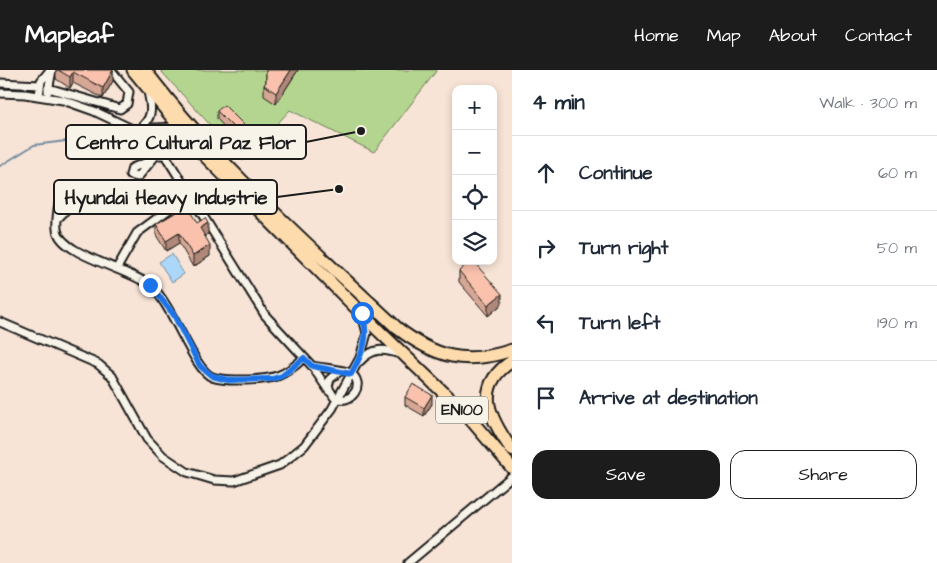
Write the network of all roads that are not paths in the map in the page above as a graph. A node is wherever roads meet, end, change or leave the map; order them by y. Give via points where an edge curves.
1 (51, 70) edge
2 (111, 70) edge
3 (132, 70) edge
4 (144, 70) edge
5 (0, 83) edge
6 (40, 85) junction
7 (48, 88) junction
8 (148, 91) junction
9 (0, 93) edge
10 (39, 95) junction
11 (47, 97) junction
12 (178, 127) junction
13 (139, 130) junction
14 (150, 161) dead end
15 (190, 194) junction
16 (60, 198) junction
17 (66, 210) junction
18 (58, 218) junction
19 (117, 268) junction
20 (362, 313) junction
21 (0, 322) edge
22 (512, 350) edge
23 (407, 356) junction
24 (304, 358) junction
25 (512, 361) edge
26 (356, 365) junction
27 (312, 366) junction
28 (340, 371) junction
29 (351, 374) junction
30 (329, 391) junction
31 (338, 399) junction
32 (512, 450) edge
33 (512, 468) edge
34 (512, 476) edge
35 (408, 563) edge

1 - 6 street
1 - 7 street
2 - 7 street via 129,92 127,104 120,108
3 - 8 main road, EN100
4 - 22 main road via 219,155 397,328 429,349 462,358 487,357
5 - 6 street
6 - 10 street
7 - 11 street
8 - 12 main road, EN100
8 - 13 street via 151,115
9 - 10 street
10 - 11 street
11 - 13 street via 80,105
12 - 13 street
12 - 20 main road, EN100
14 - 15 street via 156,155 164,155
15 - 19 street via 137,233
15 - 24 street via 265,315
16 - 17 street via 61,206
16 - 17 street via 68,191 77,194 77,206
16 - 18 street
17 - 18 street
18 - 19 street via 56,229 69,247
19 - 24 street via 140,278 158,293 174,315 200,366 212,376 228,380 272,379 287,373
20 - 23 main road, EN100
20 - 26 street via 366,333
21 - 31 street via 98,364 112,376 143,432 163,456 187,472 214,480 234,481 280,465 304,446
23 - 26 street via 378,349 368,353
23 - 33 main road, EN100 via 465,413
24 - 27 street
25 - 32 main road via 494,378 488,392 495,425
26 - 29 street
27 - 28 street
27 - 30 street
28 - 29 street
28 - 30 street via 330,379
29 - 31 street
29 - 31 street via 356,380 356,391 348,399
30 - 31 street
34 - 35 street

